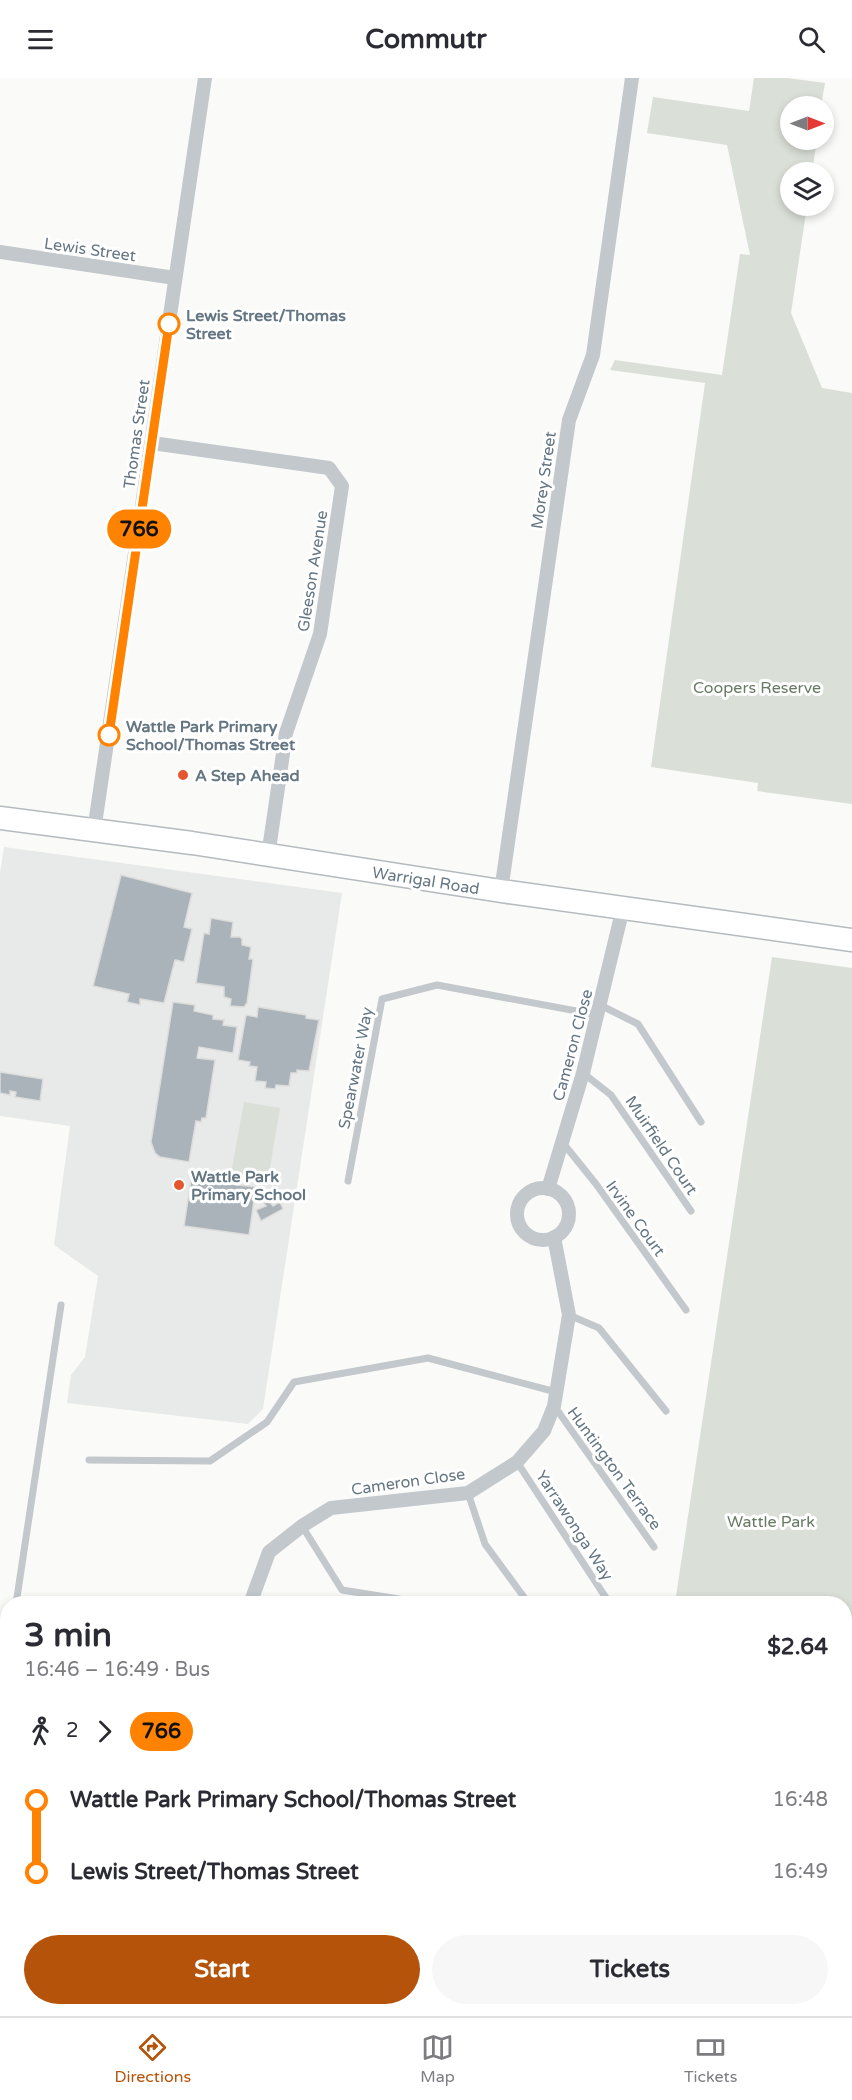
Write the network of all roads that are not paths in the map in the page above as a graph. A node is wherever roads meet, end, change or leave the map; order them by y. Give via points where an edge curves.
1 (205, 78) edge
2 (632, 78) edge
3 (0, 252) edge
4 (175, 278) junction
5 (152, 443) junction
6 (0, 818) edge
7 (94, 831) junction
8 (268, 856) junction
9 (501, 891) junction
10 (623, 908) junction
11 (852, 940) edge
12 (599, 1010) junction
13 (583, 1073) junction
14 (701, 1122) dead end
15 (562, 1143) junction
16 (348, 1181) dead end
17 (548, 1189) junction
18 (691, 1211) dead end
19 (554, 1237) junction
20 (61, 1305) dead end
21 (686, 1310) dead end
22 (569, 1315) junction
23 (555, 1399) junction
24 (666, 1411) dead end
25 (89, 1460) dead end
26 (517, 1462) junction
27 (468, 1493) junction
28 (302, 1526) junction
29 (654, 1547) dead end
30 (17, 1596) edge
31 (253, 1596) edge
32 (380, 1596) edge
33 (523, 1596) edge
34 (605, 1596) edge

1 - 4 street, Thomas Street
2 - 9 street, Morey Street via 593,355 569,420
3 - 4 street, Lewis Street
4 - 5 street, Thomas Street
5 - 7 street, Thomas Street
5 - 8 street, Gleeson Avenue via 329,468 342,486 321,634 286,733
6 - 7 main road, Warrigal Road
7 - 8 main road, Warrigal Road
8 - 9 main road, Warrigal Road
9 - 10 main road, Warrigal Road
10 - 11 main road, Warrigal Road
10 - 12 street, Cameron Close
12 - 13 street, Cameron Close
12 - 14 lane via 638,1024
12 - 16 lane, Spearwater Way via 437,985 382,999
13 - 15 street, Cameron Close
13 - 18 lane, Muirfield Court via 611,1095
15 - 17 street, Cameron Close
15 - 21 lane, Irvine Court
17 - 19 street via 561,1197 568,1211 565,1226
17 - 19 street via 524,1196 519,1203 518,1222 533,1238
19 - 22 street, Cameron Close
20 - 30 lane
22 - 23 street, Cameron Close
22 - 24 lane via 599,1328
23 - 25 lane via 428,1358 294,1382 267,1422 210,1461
23 - 26 street, Cameron Close via 544,1431
23 - 29 lane, Huntington Terrace
26 - 27 street, Cameron Close
26 - 34 lane, Yarrawonga Way
27 - 28 street, Cameron Close via 331,1509
27 - 33 lane via 485,1544
28 - 31 street, Cameron Close via 269,1552
28 - 32 lane via 342,1590

